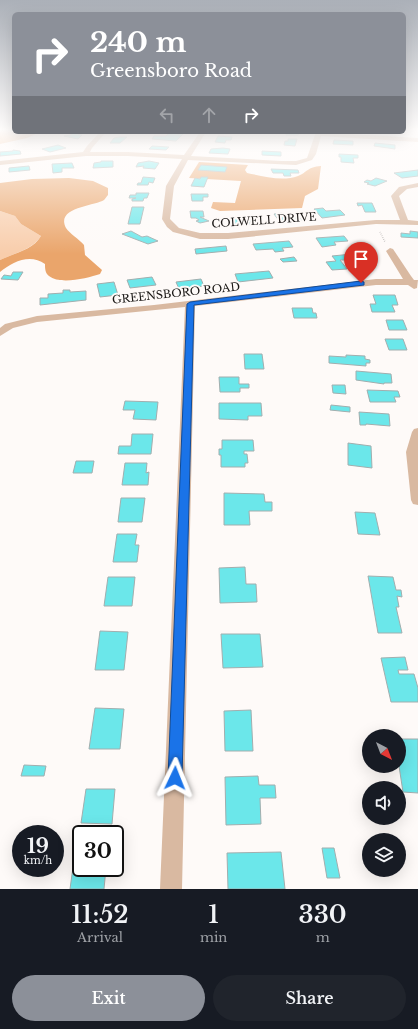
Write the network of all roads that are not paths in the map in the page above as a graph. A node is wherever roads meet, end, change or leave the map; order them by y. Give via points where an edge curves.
1 (178, 171) edge
2 (418, 185) edge
3 (405, 222) junction
4 (418, 223) edge
5 (390, 251) road end
6 (414, 282) edge
7 (418, 290) edge
8 (190, 304) junction
9 (0, 333) edge
10 (418, 432) edge
11 (418, 500) edge
12 (171, 889) edge

1 - 3 street, COLWELL DRIVE via 170,186 166,219 176,230 200,236
2 - 3 street via 403,188 395,196
3 - 4 street, COLWELL DRIVE
5 - 6 street
6 - 7 street
6 - 8 street, GREENSBORO ROAD via 376,282
8 - 9 street, GREENSBORO ROAD via 36,319 9,326
8 - 12 street
10 - 11 street via 413,452

